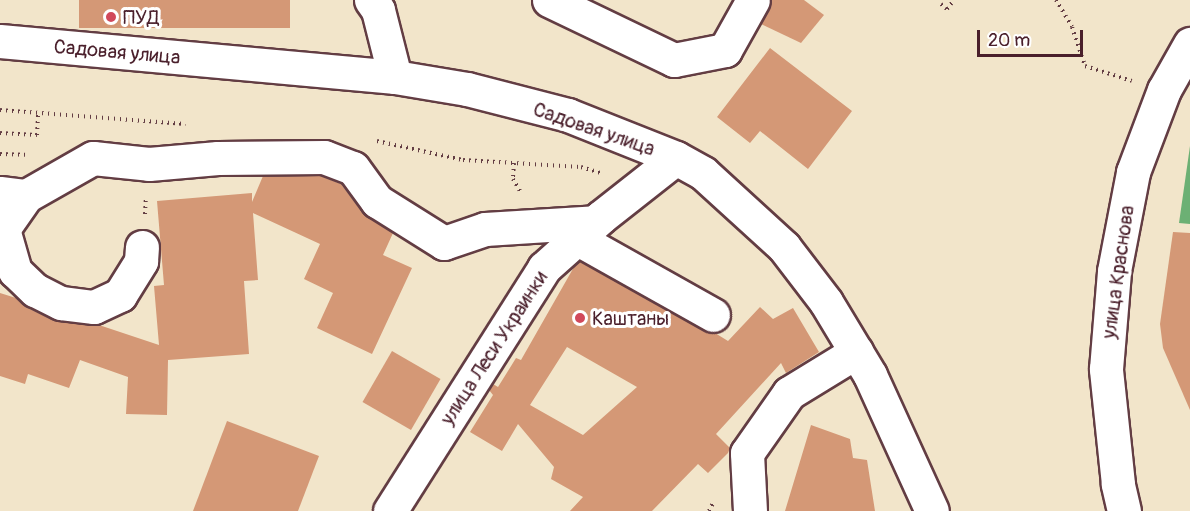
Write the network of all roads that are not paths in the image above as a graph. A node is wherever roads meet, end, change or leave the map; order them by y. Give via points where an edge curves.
1 (371, 0) edge
2 (549, 0) edge
3 (753, 0) edge
4 (0, 41) edge
5 (1190, 44) edge
6 (395, 77) junction
7 (676, 158) junction
8 (13, 194) edge
9 (585, 230) junction
10 (142, 247) road end
11 (713, 315) dead end
12 (856, 352) junction
13 (390, 511) edge
14 (750, 511) edge
15 (932, 511) edge
16 (1124, 511) edge

1 - 6 main road via 378,10
2 - 3 main road via 674,60 724,50
4 - 6 main road, Садовая улица
5 - 16 main road, улица Краснова via 1164,90 1133,172 1114,271 1106,369
6 - 7 main road, Садовая улица via 467,89 568,115
7 - 9 main road, улица Леси Украинки
7 - 12 main road, Садовая улица via 703,173 784,247 826,302
8 - 9 main road via 93,158 149,164 218,158 324,157 352,168 377,201 444,243 485,229
8 - 10 main road via 3,229 15,271 35,290 61,303 94,307 120,295 141,261
9 - 11 main road
9 - 13 main road, улица Леси Украинки via 544,268
12 - 14 main road via 789,393 747,453
12 - 15 main road, Садовая улица

